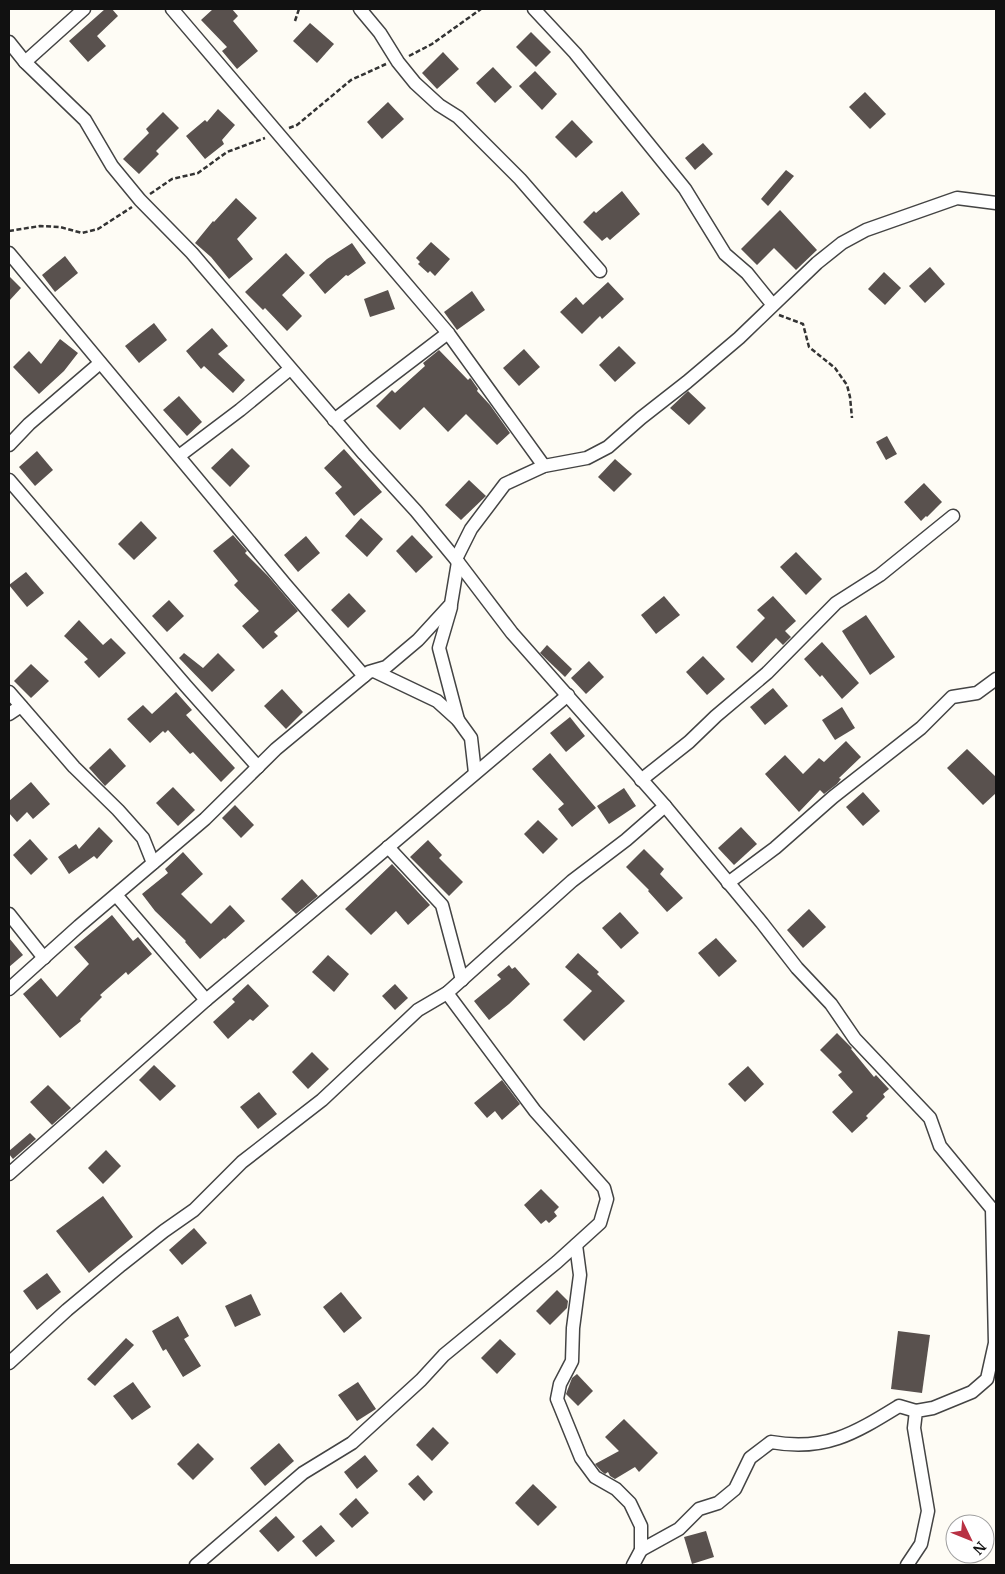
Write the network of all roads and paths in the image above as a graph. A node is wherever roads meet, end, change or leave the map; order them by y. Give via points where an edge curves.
1 (84, 9) edge
2 (172, 9) edge
3 (300, 9) edge
4 (360, 9) edge
5 (481, 9) edge
6 (534, 9) edge
7 (295, 21) dead end
8 (9, 42) edge
9 (25, 62) junction
10 (398, 62) junction
11 (278, 132) junction
12 (140, 200) junction
13 (996, 203) edge
14 (9, 231) edge
15 (9, 253) edge
16 (600, 271) dead end
17 (769, 308) junction
18 (448, 333) junction
19 (100, 363) junction
20 (290, 369) junction
21 (852, 418) dead end
22 (334, 420) junction
23 (9, 445) edge
24 (179, 456) junction
25 (544, 466) junction
26 (9, 480) edge
27 (953, 516) dead end
28 (457, 560) junction
29 (451, 604) junction
30 (369, 674) junction
31 (996, 679) edge
32 (9, 692) edge
33 (568, 695) junction
34 (21, 706) junction
35 (9, 714) edge
36 (458, 720) junction
37 (258, 767) junction
38 (475, 773) junction
39 (641, 780) junction
40 (665, 806) junction
41 (388, 847) junction
42 (153, 863) junction
43 (728, 883) junction
44 (116, 895) junction
45 (9, 914) edge
46 (44, 958) junction
47 (462, 980) junction
48 (9, 989) edge
49 (447, 993) junction
50 (206, 1000) junction
51 (9, 1174) edge
52 (576, 1245) junction
53 (9, 1363) edge
54 (916, 1411) junction
55 (641, 1550) junction
56 (196, 1565) edge
57 (633, 1565) edge
58 (906, 1565) edge

1 - 9 street
2 - 11 street
3 - 7 path
4 - 10 street
5 - 10 path via 432,44
6 - 17 street via 575,53 686,189 725,254 747,273
8 - 9 street
9 - 12 street via 85,120 112,166
10 - 11 path via 351,80 296,125
10 - 16 street via 415,83 458,117 520,179
11 - 12 path via 226,152 198,173 172,179
11 - 18 street
12 - 14 path via 98,229 82,233 40,226
12 - 20 street via 192,253
13 - 17 street via 957,198 866,230 842,243 817,263
15 - 19 street
17 - 21 path via 803,324 808,347 835,368 847,385
17 - 25 street via 608,447 587,458
18 - 22 street
18 - 25 street
19 - 23 street
19 - 24 street
20 - 22 street
20 - 24 street
22 - 28 street
24 - 30 street
25 - 28 street via 505,484 471,529
26 - 37 street
27 - 39 street via 880,574 836,603 767,673
28 - 29 street
28 - 33 street via 512,633
29 - 30 street via 386,668
29 - 36 street via 440,648
30 - 36 street via 437,701
30 - 37 street
31 - 43 street via 977,692 952,697 921,728
32 - 34 street
33 - 38 street
33 - 39 street
34 - 35 street
34 - 42 street via 143,838
36 - 38 street via 471,738
37 - 42 street via 205,819
38 - 41 street
39 - 40 street
40 - 43 street
40 - 47 street via 572,881
41 - 47 street via 442,905
41 - 50 street
42 - 44 street
43 - 54 street via 797,968 831,1004 854,1039 930,1118 940,1146 992,1209 994,1343 987,1379 972,1392 933,1408
44 - 46 street
44 - 50 street
45 - 46 street
46 - 48 street
47 - 49 street
49 - 52 street via 535,1111 604,1188 607,1199 600,1223
49 - 53 street via 418,1010 322,1100 242,1162 194,1210 121,1264
50 - 51 street
52 - 55 street via 580,1274 572,1361 560,1384 557,1399 581,1458 594,1477 616,1489 630,1503 641,1526
52 - 56 street via 444,1355 352,1443 303,1474
54 - 55 street via 899,1406 863,1428 828,1442 791,1446 771,1442 750,1458 735,1489 718,1504 699,1509 678,1529
54 - 58 street via 914,1428 928,1511 921,1544
55 - 57 street

